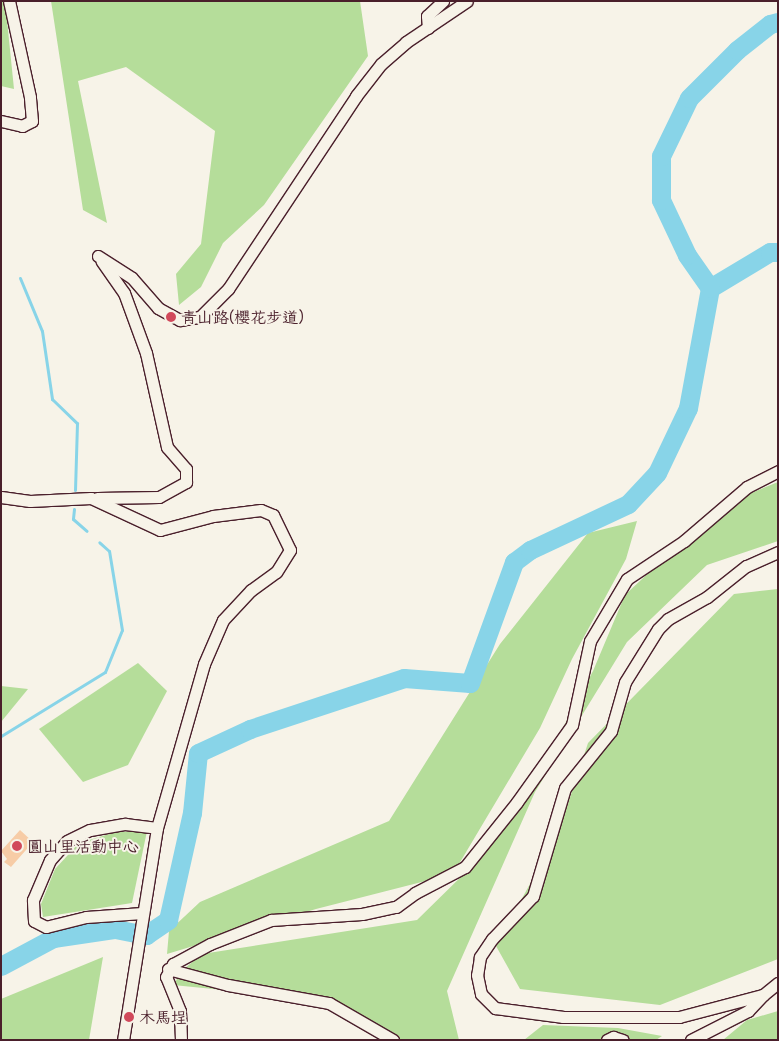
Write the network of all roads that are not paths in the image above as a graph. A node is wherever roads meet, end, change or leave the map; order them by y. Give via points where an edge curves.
1 (10, 1) edge
2 (443, 1) edge
3 (467, 1) edge
4 (428, 28) junction
5 (1, 121) edge
6 (778, 471) edge
7 (1, 497) edge
8 (91, 498) junction
9 (778, 552) edge
10 (156, 828) junction
11 (141, 917) junction
12 (168, 969) junction
13 (778, 983) edge
14 (763, 995) junction
15 (123, 1040) edge
16 (181, 1040) edge
17 (393, 1040) edge
18 (607, 1040) edge
19 (624, 1040) edge
20 (691, 1040) edge

1 - 5 street via 32,121 22,126
2 - 4 street via 427,16
3 - 4 street
4 - 8 street via 382,64 356,96 228,289 200,316 180,320 158,308 132,278 98,256 124,293 146,353 167,447 186,469 186,482 159,497
6 - 12 street via 747,487 684,541 627,579 590,641 572,725 518,802 465,867 414,893 396,907 362,914 271,920 210,944
7 - 8 street via 30,501
8 - 10 street via 160,530 212,516 261,510 273,515 290,550 276,572 251,590 223,620
9 - 14 street via 746,566 707,597 668,619 658,629 625,682 610,731 565,788 533,896 492,939 480,957 477,975 481,994 495,1008 563,1017 679,1017
10 - 11 street
10 - 11 street via 125,824 90,830 67,841 50,860 33,900 34,921 46,927 86,917
11 - 15 street
12 - 16 street via 166,977 180,1011
12 - 17 street via 228,985 328,1003
13 - 14 street
14 - 20 street via 748,1012
18 - 19 street via 613,1037

